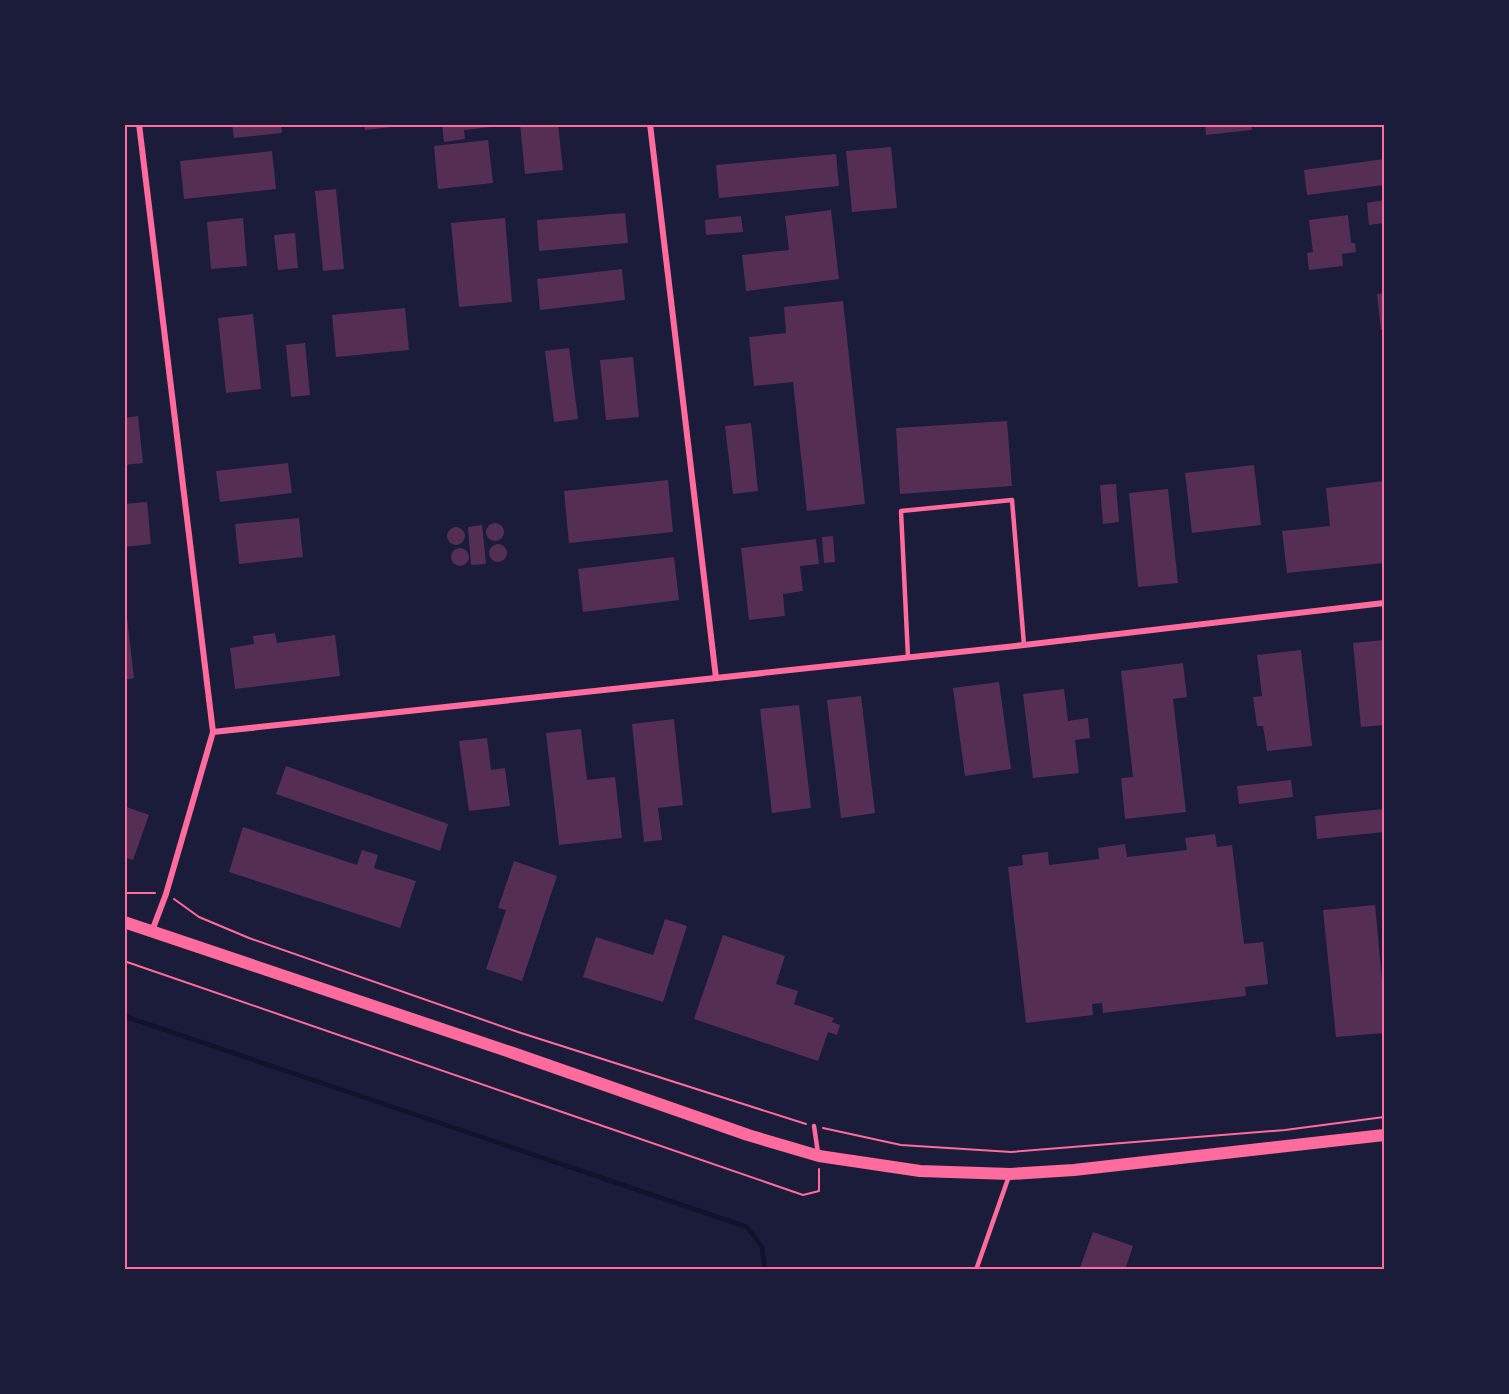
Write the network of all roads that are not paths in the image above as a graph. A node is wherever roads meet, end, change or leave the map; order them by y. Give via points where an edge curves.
1 (139, 124) edge
2 (650, 124) edge
3 (1384, 603) edge
4 (1024, 645) junction
5 (908, 657) junction
6 (716, 678) junction
7 (213, 732) junction
8 (124, 922) edge
9 (152, 932) junction
10 (814, 1126) road end
11 (1384, 1135) edge
12 (819, 1156) junction
13 (1010, 1174) junction
14 (976, 1269) edge

1 - 7 street
2 - 6 street
3 - 4 street
4 - 5 street
4 - 5 lane via 1012,501 901,511
5 - 6 street
6 - 7 street
7 - 9 street
8 - 9 main road
9 - 12 main road via 748,1136
10 - 12 lane
11 - 13 main road
12 - 13 main road via 920,1171
13 - 14 lane

